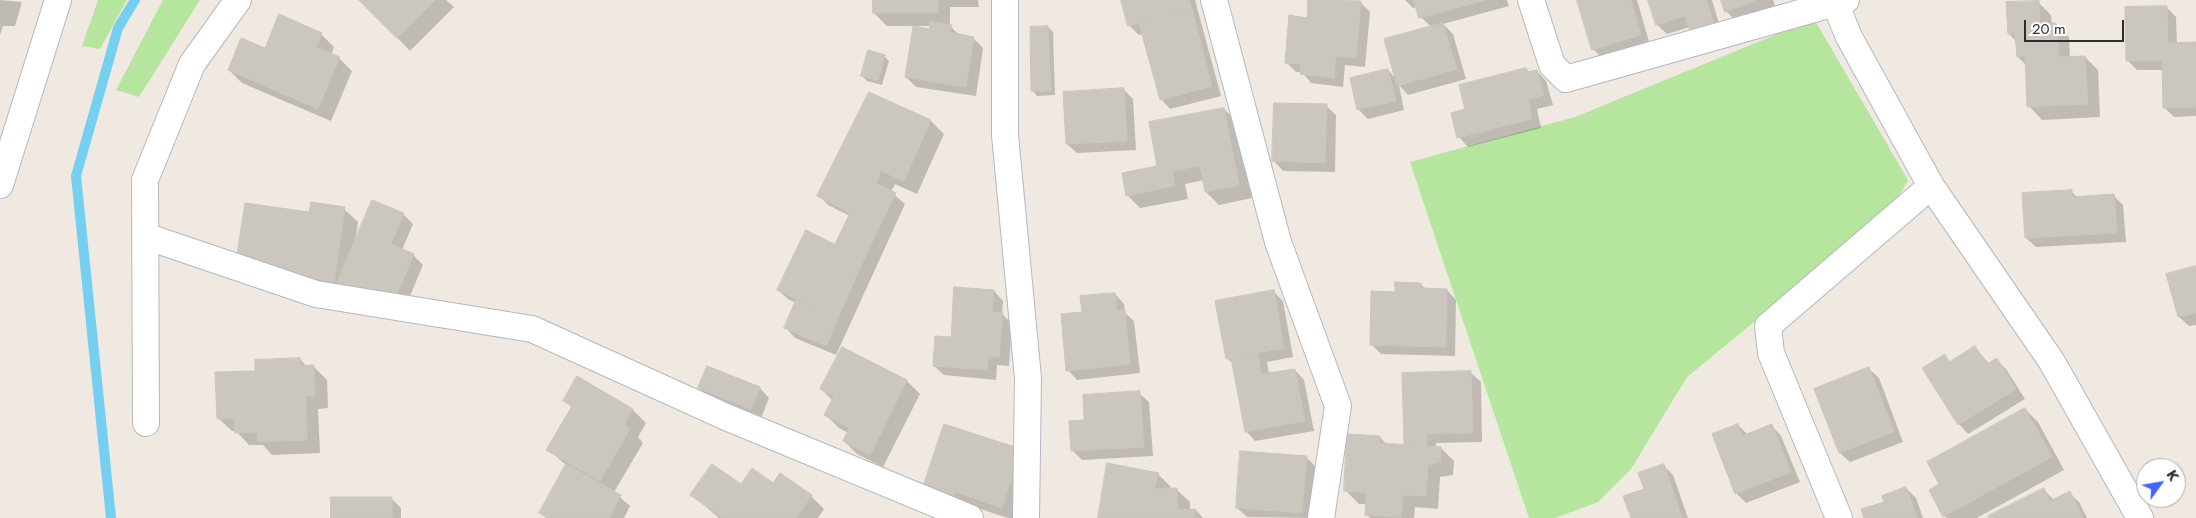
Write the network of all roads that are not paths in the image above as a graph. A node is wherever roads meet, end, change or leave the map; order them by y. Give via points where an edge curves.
1 (58, 0) edge
2 (238, 0) edge
3 (1005, 0) edge
4 (1214, 0) edge
5 (1531, 0) edge
6 (1838, 1) edge
7 (0, 185) edge
8 (1931, 186) junction
9 (145, 236) junction
10 (146, 423) dead end
11 (970, 518) edge
12 (1026, 518) edge
13 (1321, 518) edge
14 (1838, 518) edge
15 (2140, 518) edge

1 - 7 street
2 - 9 street via 192,64 145,180
3 - 12 street via 1005,134 1028,378
4 - 13 street via 1278,242 1338,406
5 - 6 street via 1552,65 1566,79
6 - 8 street via 1850,37
8 - 14 street via 1768,326 1771,354
8 - 15 street via 2052,362
9 - 10 street
9 - 11 street via 316,294 532,329 726,416

